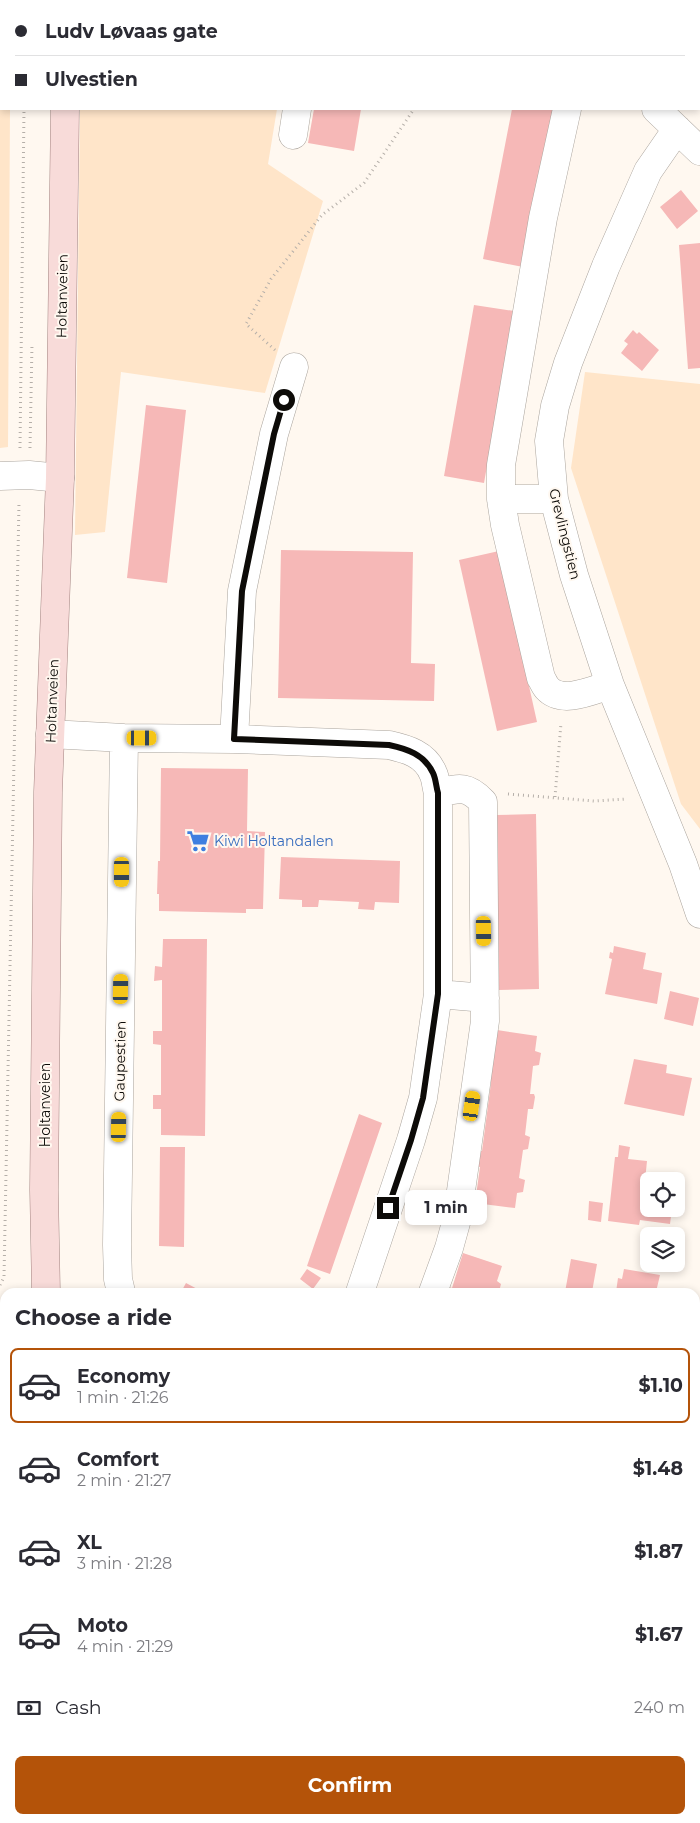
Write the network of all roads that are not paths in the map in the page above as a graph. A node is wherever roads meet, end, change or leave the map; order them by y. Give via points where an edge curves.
1 (65, 110) edge
2 (297, 110) edge
3 (567, 110) edge
4 (657, 110) edge
5 (677, 129) junction
6 (293, 135) dead end
7 (700, 151) edge
8 (294, 367) road end
9 (10, 475) edge
10 (60, 478) junction
11 (501, 499) junction
12 (554, 499) junction
13 (610, 685) junction
14 (50, 734) junction
15 (124, 738) junction
16 (234, 739) junction
17 (438, 793) junction
18 (700, 914) edge
19 (438, 994) junction
20 (486, 998) junction
21 (46, 1288) edge
22 (120, 1288) edge
23 (361, 1288) edge
24 (434, 1288) edge

1 - 10 main road, Holtanveien
2 - 6 street
3 - 11 street via 543,218 500,465
4 - 5 street
5 - 7 street
5 - 12 street, Grevlingstien via 648,171 568,363 549,441
8 - 16 street via 274,434 242,591
9 - 10 street
10 - 14 main road, Holtanveien
11 - 12 street
11 - 13 street via 504,526 541,678 548,690 574,697
12 - 13 street, Grevlingstien via 574,575
13 - 18 street, Grevlingstien
14 - 15 street
14 - 21 main road, Holtanveien via 45,1045
15 - 16 street
15 - 22 street, Gaupestien via 117,1246
16 - 17 street via 389,745 409,749 434,773
17 - 19 street
17 - 20 street via 458,788 473,792 483,802
19 - 20 street
19 - 23 street via 423,1098
20 - 24 street via 457,1219

